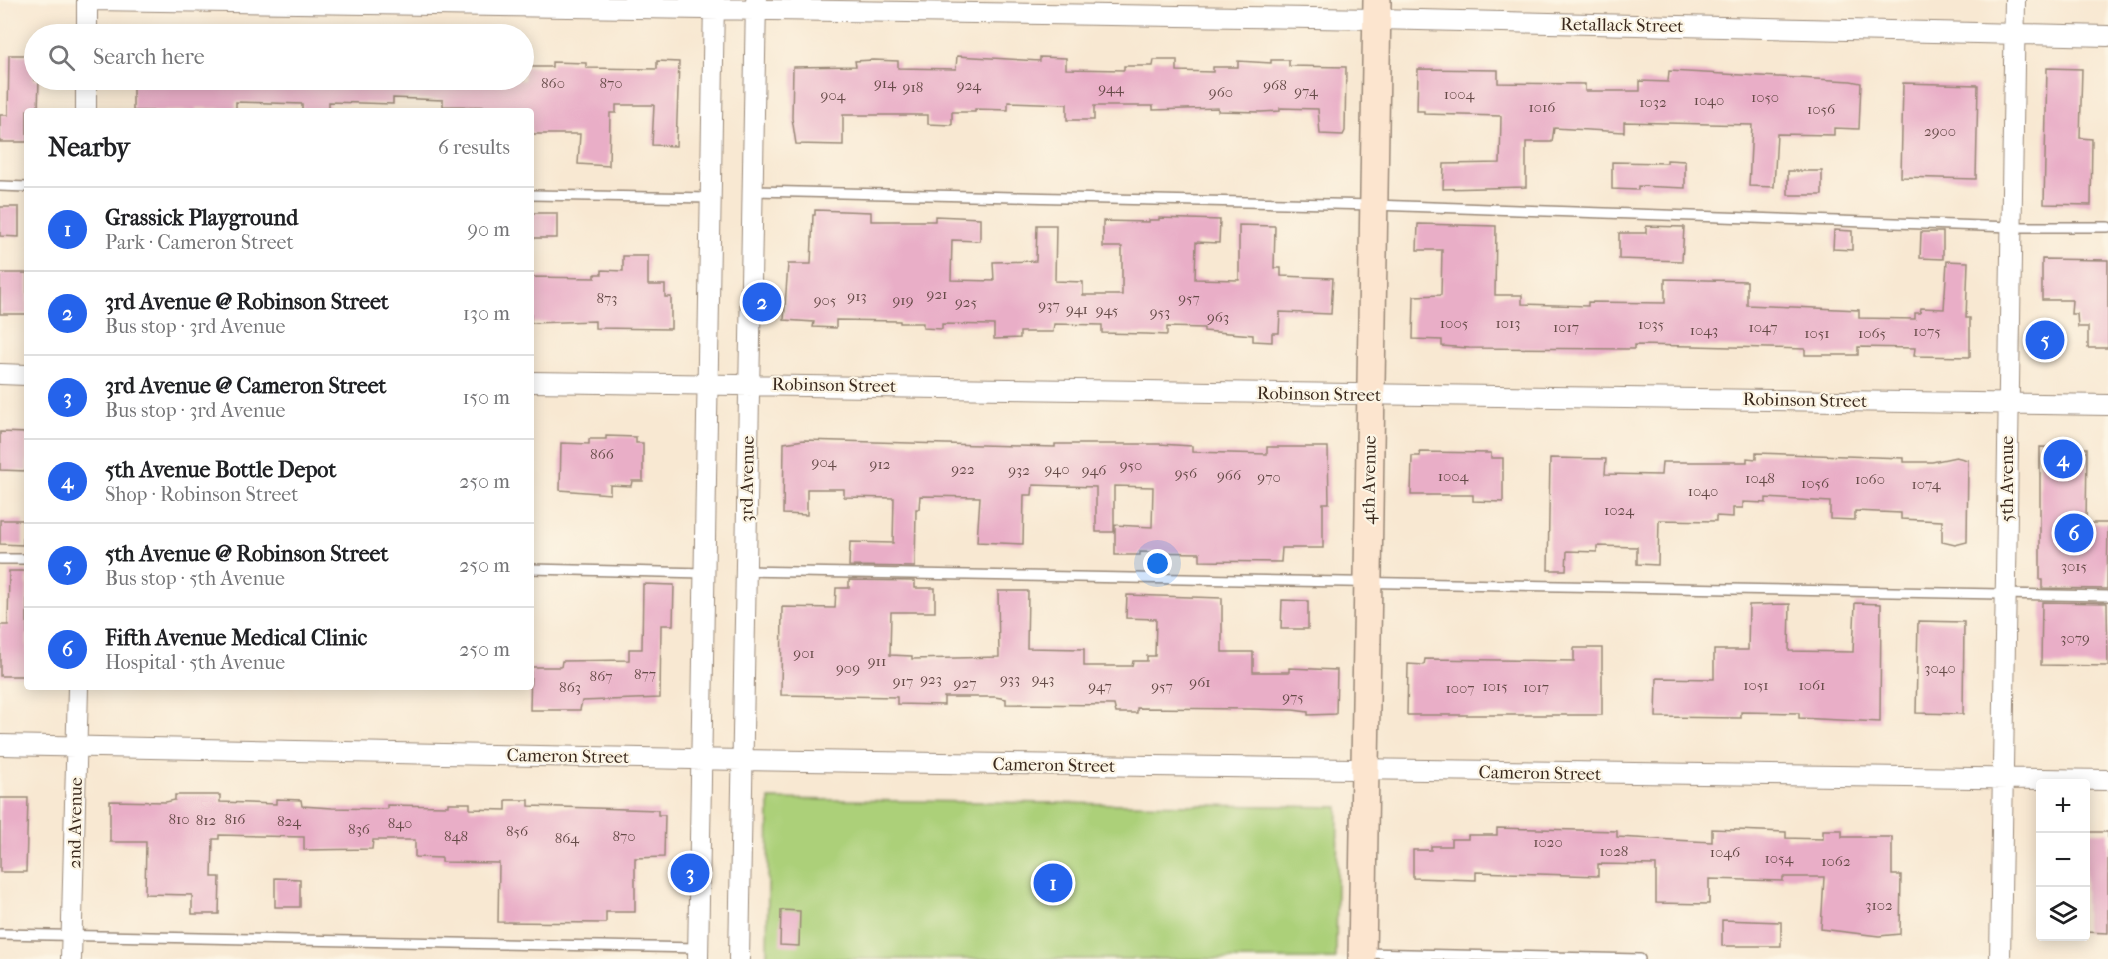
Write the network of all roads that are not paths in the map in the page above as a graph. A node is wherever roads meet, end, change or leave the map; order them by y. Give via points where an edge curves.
1 (87, 0) edge
2 (93, 0) edge
3 (2015, 0) edge
4 (714, 4) edge
5 (755, 4) edge
6 (1377, 10) edge
7 (87, 24) edge
8 (2015, 34) junction
9 (2108, 36) edge
10 (86, 90) edge
11 (86, 108) edge
12 (0, 186) edge
13 (24, 187) edge
14 (752, 191) junction
15 (534, 195) edge
16 (711, 198) junction
17 (1374, 205) junction
18 (2012, 227) junction
19 (2108, 227) edge
20 (0, 374) edge
21 (24, 375) edge
22 (534, 382) edge
23 (708, 384) junction
24 (749, 384) junction
25 (1371, 395) junction
26 (2007, 403) junction
27 (2108, 405) edge
28 (0, 559) edge
29 (24, 559) edge
30 (534, 569) edge
31 (746, 571) junction
32 (705, 573) junction
33 (1368, 581) junction
34 (2006, 595) junction
35 (2108, 596) edge
36 (78, 690) edge
37 (0, 745) edge
38 (77, 747) junction
39 (701, 759) junction
40 (742, 760) junction
41 (1365, 770) junction
42 (2002, 779) junction
43 (2108, 780) edge
44 (0, 934) edge
45 (72, 935) junction
46 (698, 954) edge
47 (1362, 956) edge
48 (71, 959) edge
49 (739, 959) edge
50 (1640, 959) edge
51 (2000, 959) edge

1 - 7 street
2 - 4 street, Retallack Street
3 - 8 street, 5th Avenue
4 - 5 street, Retallack Street
4 - 16 street
5 - 6 street, Retallack Street
5 - 14 street, 3rd Avenue
6 - 8 street, Retallack Street
6 - 17 street, 4th Avenue
8 - 9 street, Retallack Street
8 - 18 street, 5th Avenue
10 - 11 street
12 - 13 lane
14 - 17 lane
14 - 24 street, 3rd Avenue
15 - 16 lane
16 - 23 street
17 - 18 lane
17 - 25 street, 4th Avenue
18 - 19 lane
18 - 26 street, 5th Avenue
20 - 21 street
22 - 23 street, Robinson Street
23 - 24 street, Robinson Street
23 - 32 street
24 - 25 street, Robinson Street
24 - 31 street, 3rd Avenue
25 - 26 street, Robinson Street
25 - 33 street, 4th Avenue
26 - 27 street, Robinson Street
26 - 34 street, 5th Avenue
28 - 29 lane
30 - 32 lane
31 - 33 lane
31 - 40 street, 3rd Avenue
32 - 39 street
33 - 34 lane
33 - 41 street, 4th Avenue
34 - 35 lane
34 - 42 street, 5th Avenue
36 - 38 street, 2nd Avenue
37 - 38 street, Cameron Street
38 - 39 street, Cameron Street
38 - 45 street, 2nd Avenue
39 - 40 street, Cameron Street
39 - 46 street
40 - 41 street, Cameron Street
40 - 49 street, 3rd Avenue
41 - 42 street, Cameron Street
41 - 47 street, 4th Avenue
42 - 43 street, Cameron Street
42 - 51 street, 5th Avenue
44 - 45 lane
45 - 46 lane
45 - 48 street, 2nd Avenue
47 - 50 lane

